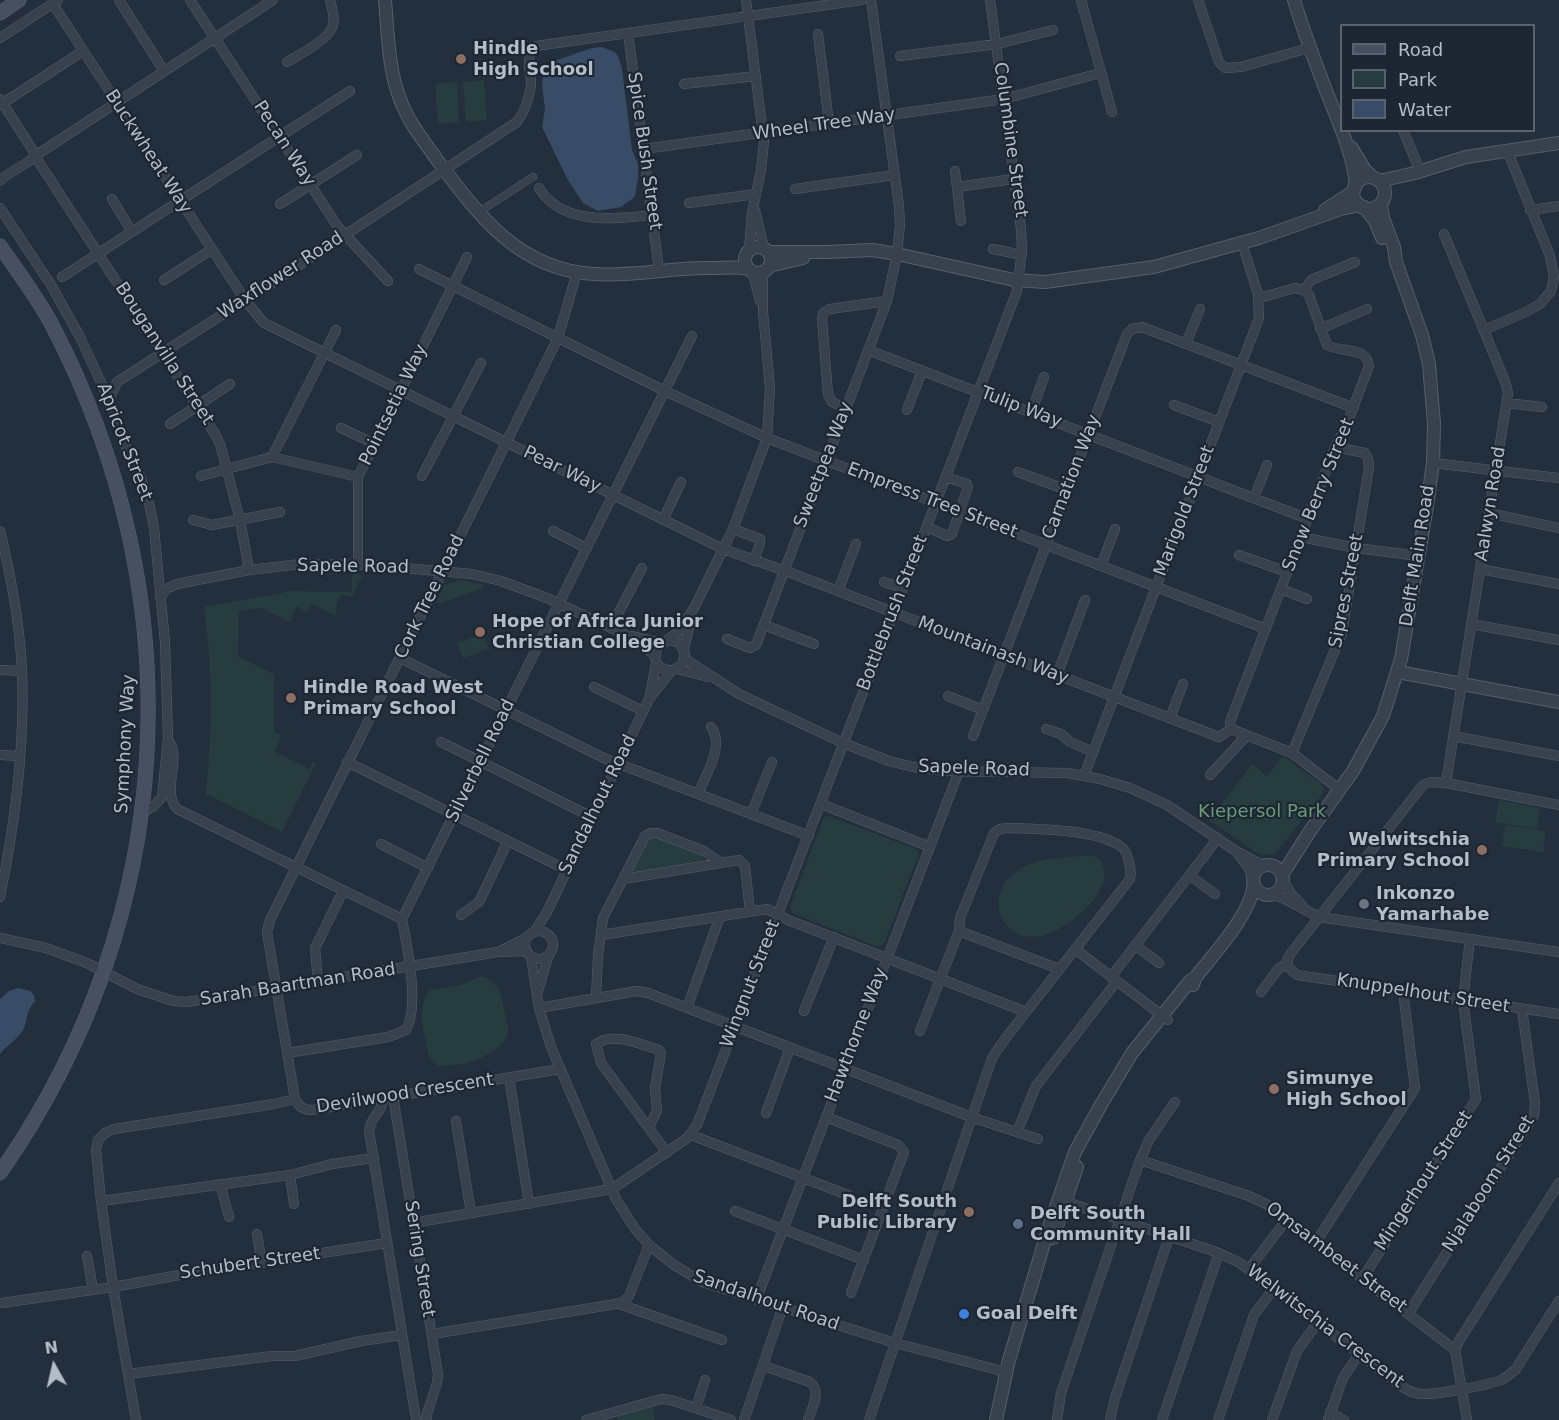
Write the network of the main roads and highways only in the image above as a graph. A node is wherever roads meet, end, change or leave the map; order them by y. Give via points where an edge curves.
1 (14, 0) edge
2 (19, 0) edge
3 (0, 7) edge
4 (0, 13) edge
5 (0, 246) edge
6 (0, 1173) edge

1 - 3 main road
2 - 4 main road
5 - 6 main road, Symphony Way via 51,324 100,433 123,509 141,598 148,683 141,813 122,914 74,1046 53,1088

